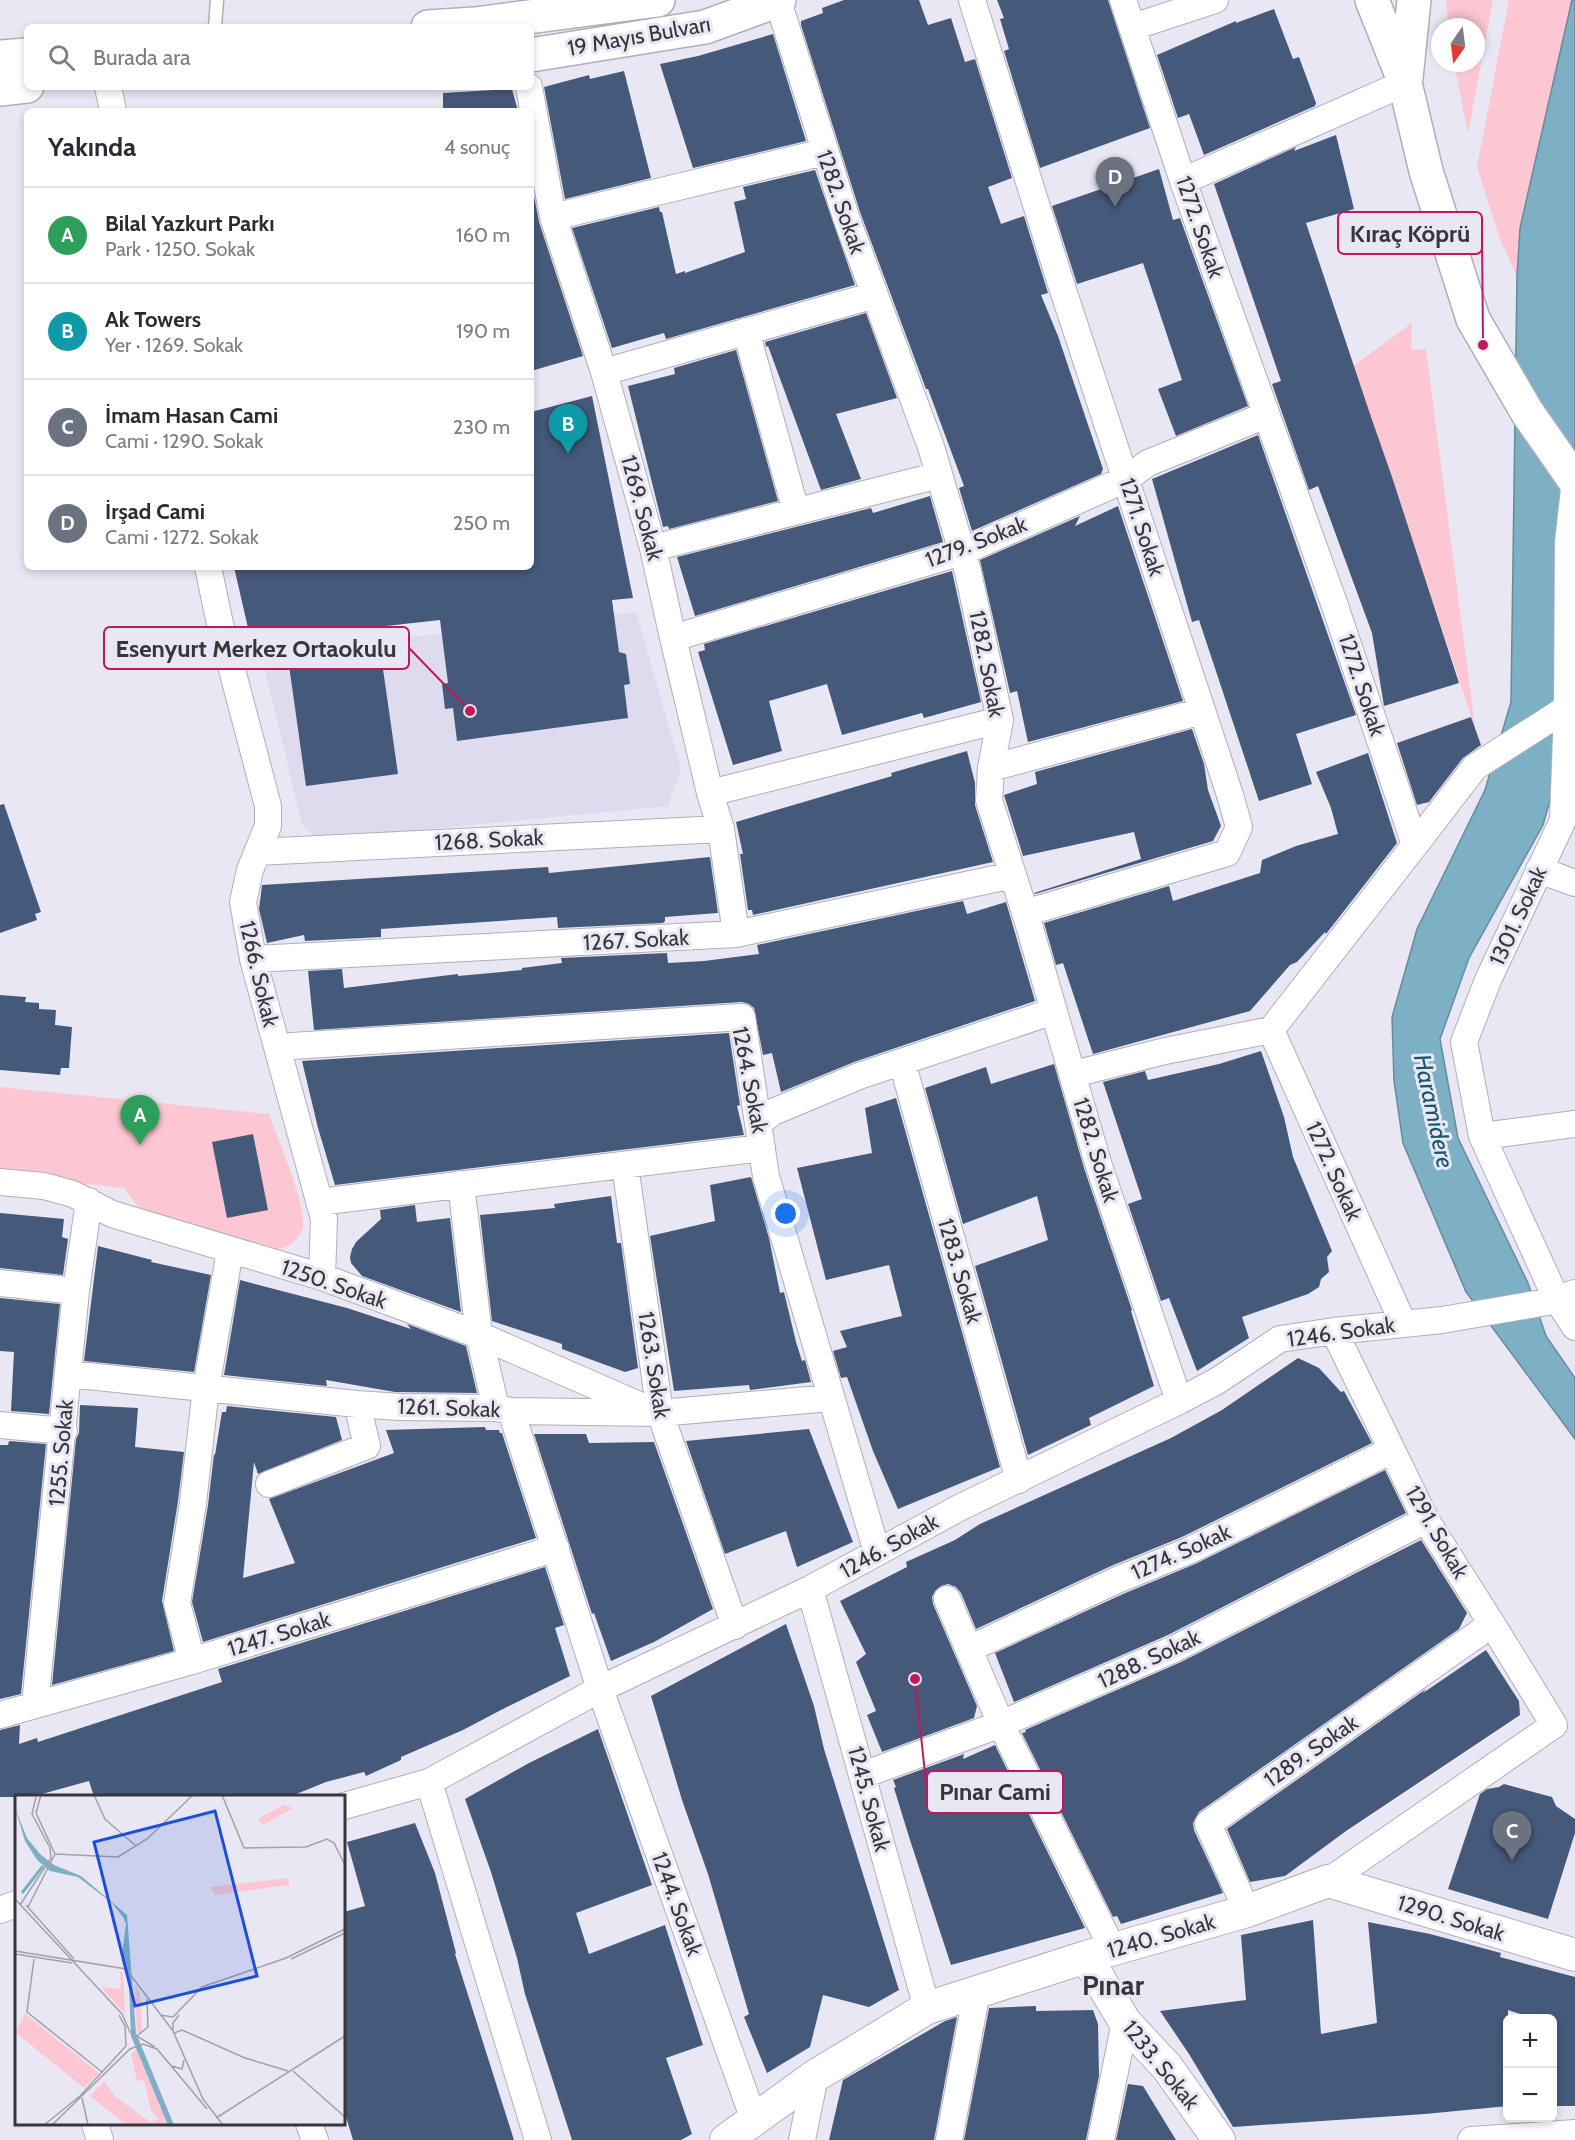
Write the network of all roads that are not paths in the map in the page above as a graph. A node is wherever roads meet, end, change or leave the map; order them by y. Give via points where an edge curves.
1 (217, 0) edge
2 (658, 0) edge
3 (779, 0) edge
4 (972, 0) edge
5 (1123, 0) edge
6 (1215, 0) edge
7 (1372, 0) edge
8 (1414, 0) edge
9 (215, 24) edge
10 (475, 24) edge
11 (1132, 27) junction
12 (24, 55) edge
13 (534, 55) edge
14 (0, 57) edge
15 (1405, 83) junction
16 (24, 86) edge
17 (0, 89) edge
18 (109, 90) edge
19 (530, 90) edge
20 (112, 108) edge
21 (533, 108) edge
22 (534, 114) edge
23 (824, 152) junction
24 (1183, 181) junction
25 (553, 217) junction
26 (874, 295) junction
27 (746, 331) junction
28 (604, 372) junction
29 (1266, 415) junction
30 (939, 475) junction
31 (1126, 479) junction
32 (1575, 480) edge
33 (795, 511) junction
34 (654, 548) junction
35 (962, 552) junction
36 (209, 570) edge
37 (673, 638) junction
38 (1567, 708) junction
39 (1202, 711) junction
40 (1000, 720) junction
41 (992, 768) junction
42 (710, 793) junction
43 (721, 829) junction
44 (1415, 845) junction
45 (257, 852) junction
46 (1539, 870) junction
47 (1013, 875) junction
48 (1575, 883) edge
49 (1025, 913) junction
50 (736, 934) junction
51 (253, 959) junction
52 (1054, 1011) junction
53 (1271, 1030) junction
54 (277, 1047) junction
55 (902, 1062) junction
56 (1074, 1074) junction
57 (759, 1123) junction
58 (1575, 1124) edge
59 (1482, 1136) junction
60 (762, 1148) junction
61 (625, 1164) junction
62 (0, 1182) edge
63 (461, 1184) junction
64 (89, 1201) junction
65 (319, 1202) junction
66 (230, 1251) junction
67 (322, 1277) junction
68 (0, 1283) edge
69 (76, 1291) junction
70 (1559, 1298) edge
71 (1403, 1323) junction
72 (1575, 1327) edge
73 (1334, 1331) junction
74 (479, 1335) junction
75 (68, 1374) junction
76 (206, 1388) junction
77 (830, 1398) junction
78 (1179, 1401) junction
79 (357, 1404) junction
80 (503, 1409) junction
81 (660, 1413) junction
82 (0, 1425) edge
83 (64, 1431) junction
84 (1392, 1450) junction
85 (1019, 1480) junction
86 (269, 1484) dead end
87 (1426, 1520) junction
88 (556, 1548) junction
89 (877, 1552) junction
90 (810, 1589) junction
91 (947, 1599) dead end
92 (1492, 1624) junction
93 (735, 1626) junction
94 (969, 1649) junction
95 (192, 1661) junction
96 (600, 1689) junction
97 (35, 1705) junction
98 (0, 1715) edge
99 (1001, 1724) junction
100 (1554, 1725) joint
101 (863, 1775) junction
102 (429, 1782) junction
103 (345, 1806) edge
104 (1328, 1881) junction
105 (15, 1904) edge
106 (0, 1910) edge
107 (1247, 1911) junction
108 (1099, 1953) junction
109 (1575, 1955) edge
110 (977, 1991) junction
111 (927, 2008) junction
112 (1125, 2022) junction
113 (815, 2076) junction
114 (754, 2120) junction
115 (95, 2125) edge
116 (309, 2125) edge
117 (1575, 2133) edge
118 (100, 2140) edge
119 (315, 2140) edge
120 (538, 2140) edge
121 (726, 2140) edge
122 (802, 2140) edge
123 (949, 2140) edge
124 (1101, 2140) edge
125 (1219, 2140) edge
126 (1471, 2140) edge

1 - 9 lane
2 - 10 main road, 19 Mayıs Bulvarı
3 - 13 main road, 19 Mayıs Bulvarı via 705,27
3 - 23 street, 1282. Sokak
4 - 31 street, 1271. Sokak
5 - 11 street, 1272. Sokak
6 - 11 street
7 - 15 main road
8 - 15 main road
11 - 24 street, 1272. Sokak
12 - 14 main road
15 - 24 street
15 - 32 main road via 1426,171 1473,319 1527,412
16 - 17 main road
18 - 20 street
19 - 21 street, 1269. Sokak
22 - 25 street, 1269. Sokak
23 - 25 street
23 - 26 street, 1282. Sokak
24 - 29 street, 1272. Sokak
25 - 28 street, 1269. Sokak
26 - 27 street
26 - 30 street, 1282. Sokak
27 - 28 street
27 - 33 street
28 - 34 street, 1269. Sokak
29 - 31 street, 1279. Sokak via 1148,463
29 - 44 street, 1272. Sokak
30 - 33 street
30 - 35 street, 1282. Sokak
31 - 35 street, 1279. Sokak
31 - 39 street, 1271. Sokak
32 - 38 street, 1301. Sokak via 1568,542
33 - 34 street
34 - 37 street, 1269. Sokak
35 - 37 street, 1279. Sokak
35 - 40 street, 1282. Sokak
36 - 45 street, 1266. Sokak via 268,806 268,826
37 - 42 street, 1269. Sokak
38 - 44 street via 1474,767
38 - 46 street, 1301. Sokak via 1563,820
39 - 41 street
39 - 49 street, 1271. Sokak via 1239,827 1227,853
40 - 41 street, 1282. Sokak
40 - 42 street
41 - 47 street, 1282. Sokak via 989,800
42 - 43 street, 1269. Sokak
43 - 45 street, 1268. Sokak
43 - 50 street, 1269. Sokak
44 - 53 street
45 - 51 street, 1266. Sokak via 243,902
46 - 48 street
46 - 59 street, 1301. Sokak via 1464,1042
47 - 49 street, 1282. Sokak
47 - 50 street, 1267. Sokak
49 - 52 street, 1282. Sokak
50 - 51 street, 1267. Sokak
51 - 54 street, 1266. Sokak
52 - 55 street
52 - 56 street, 1282. Sokak
53 - 56 street
53 - 71 street, 1272. Sokak
54 - 57 street, 1264. Sokak via 742,1017
54 - 65 street, 1266. Sokak
55 - 57 street via 773,1112
55 - 85 street, 1283. Sokak
56 - 78 street, 1282. Sokak via 1098,1163
57 - 60 street, 1264. Sokak
58 - 59 street
59 - 70 street, 1301. Sokak
60 - 61 street
60 - 77 street, 1264. Sokak via 766,1176
61 - 63 street
61 - 81 street, 1263. Sokak
62 - 64 street, 1250. Sokak via 44,1186
63 - 65 street
63 - 74 street, 1244. Sokak
64 - 66 street, 1250. Sokak via 112,1214
64 - 69 street, 1255. Sokak
65 - 67 street, 1266. Sokak via 324,1219
66 - 67 street, 1250. Sokak
66 - 76 street
67 - 74 street, 1250. Sokak
68 - 69 street
69 - 75 street, 1255. Sokak
70 - 71 street, 1246. Sokak via 1442,1320
70 - 72 street, 1301. Sokak
71 - 73 street, 1246. Sokak
73 - 78 street, 1246. Sokak via 1280,1339
73 - 84 street, 1291. Sokak
74 - 80 street, 1244. Sokak
74 - 81 street, 1250. Sokak
75 - 76 street, 1261. Sokak
75 - 83 street, 1255. Sokak
76 - 79 street, 1261. Sokak
76 - 95 street via 177,1603
77 - 81 street, 1261. Sokak
77 - 89 street, 1264. Sokak
78 - 85 street, 1246. Sokak
79 - 80 street, 1261. Sokak
79 - 86 street via 367,1446
80 - 81 street, 1261. Sokak
80 - 88 street, 1244. Sokak
81 - 93 street, 1263. Sokak
82 - 83 street
83 - 97 street, 1255. Sokak
84 - 87 street, 1291. Sokak
84 - 94 street, 1274. Sokak via 1188,1551
85 - 89 street, 1246. Sokak
87 - 92 street, 1291. Sokak
87 - 99 street, 1288. Sokak via 1174,1649
88 - 95 street, 1247. Sokak
88 - 96 street, 1244. Sokak
89 - 90 street, 1246. Sokak
90 - 93 street, 1246. Sokak
90 - 101 street, 1245. Sokak
91 - 94 street
92 - 100 street, 1291. Sokak
92 - 107 street, 1289. Sokak via 1208,1824
93 - 96 street, 1246. Sokak
94 - 99 street
95 - 97 street, 1247. Sokak
96 - 102 street, 1246. Sokak
96 - 114 street, 1244. Sokak
97 - 98 street, 1247. Sokak
99 - 101 street, 1288. Sokak
99 - 108 street
100 - 104 street, 1240. Sokak
101 - 111 street, 1245. Sokak
102 - 103 street, 1246. Sokak
102 - 120 street
104 - 107 street, 1240. Sokak
104 - 109 street, 1290. Sokak
105 - 106 street
107 - 108 street, 1240. Sokak
108 - 110 street, 1240. Sokak
108 - 112 street, 1233. Sokak
110 - 111 street, 1240. Sokak
110 - 123 street
111 - 113 street, 1240. Sokak
112 - 124 street
112 - 125 street, 1233. Sokak via 1167,2067
113 - 114 street, 1240. Sokak
113 - 122 street
114 - 121 street, 1240. Sokak
115 - 118 street
116 - 119 street
117 - 126 street

